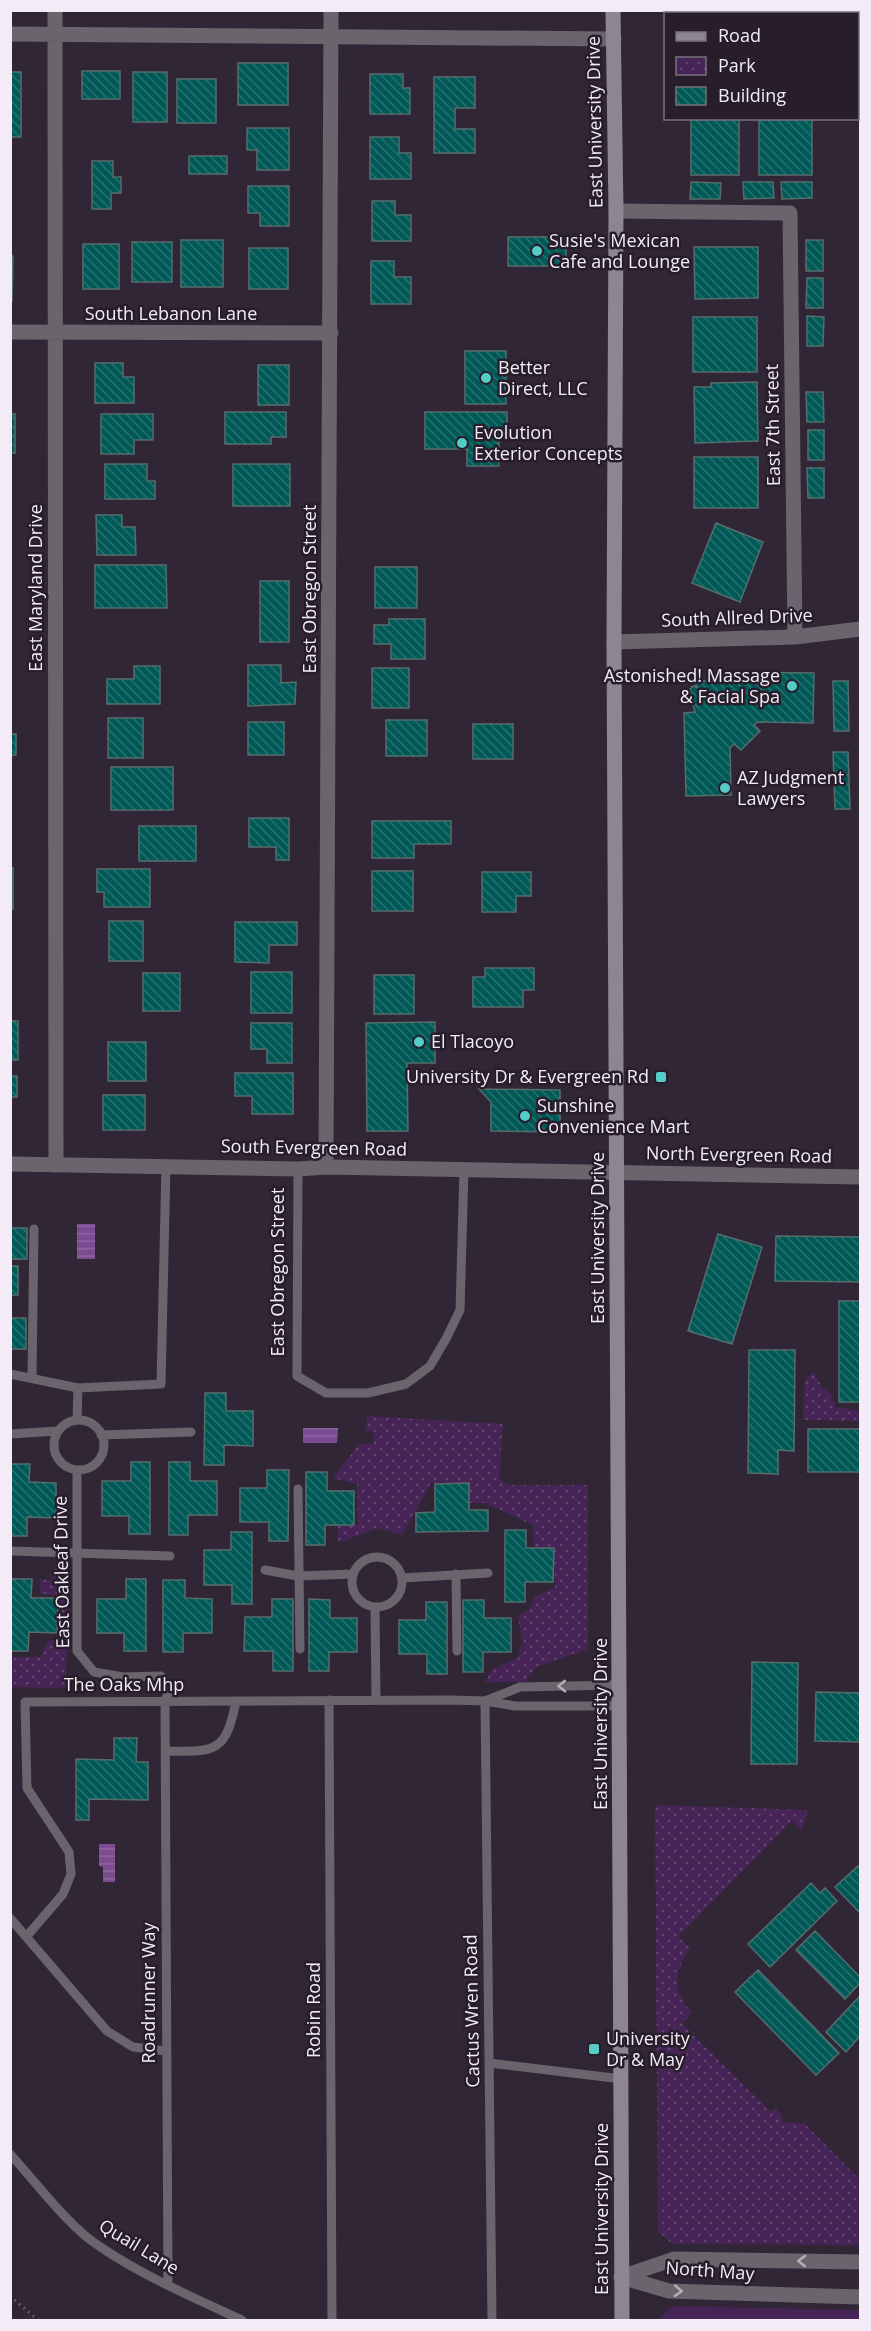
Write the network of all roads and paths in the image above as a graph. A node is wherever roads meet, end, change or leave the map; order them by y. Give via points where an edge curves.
1 (55, 10) edge
2 (331, 10) edge
3 (613, 10) edge
4 (10, 34) edge
5 (55, 34) junction
6 (331, 37) junction
7 (614, 39) junction
8 (616, 210) junction
9 (10, 332) edge
10 (56, 333) junction
11 (331, 333) junction
12 (861, 630) edge
13 (795, 637) junction
14 (614, 642) junction
15 (10, 1164) edge
16 (56, 1165) junction
17 (166, 1165) junction
18 (326, 1167) junction
19 (298, 1169) junction
20 (464, 1170) junction
21 (616, 1172) junction
22 (861, 1177) edge
23 (34, 1229) dead end
24 (10, 1374) edge
25 (32, 1377) junction
26 (78, 1388) junction
27 (77, 1420) junction
28 (58, 1431) junction
29 (191, 1432) dead end
30 (10, 1434) edge
31 (101, 1435) junction
32 (77, 1470) junction
33 (298, 1489) dead end
34 (10, 1551) edge
35 (77, 1552) junction
36 (170, 1556) dead end
37 (265, 1570) dead end
38 (488, 1573) dead end
39 (353, 1574) junction
40 (456, 1574) junction
41 (298, 1576) junction
42 (402, 1578) junction
43 (375, 1607) junction
44 (300, 1649) dead end
45 (457, 1651) dead end
46 (161, 1676) joint
47 (620, 1685) junction
48 (329, 1700) junction
49 (375, 1700) junction
50 (165, 1701) junction
51 (236, 1701) junction
52 (485, 1701) junction
53 (620, 1706) junction
54 (165, 1751) junction
55 (10, 1918) edge
56 (27, 1936) junction
57 (166, 2051) junction
58 (489, 2063) junction
59 (622, 2079) junction
60 (10, 2154) edge
61 (861, 2262) edge
62 (621, 2277) junction
63 (168, 2285) junction
64 (10, 2296) edge
65 (861, 2297) edge
66 (38, 2320) edge
67 (242, 2320) edge
68 (332, 2320) edge
69 (492, 2320) edge
70 (622, 2320) edge

1 - 5 street, East Maryland Drive
2 - 6 street, East Obregon Street
3 - 7 main road, East University Drive
4 - 5 street
5 - 6 street
5 - 10 street, East Maryland Drive
6 - 7 street
6 - 11 street, East Obregon Street
7 - 8 main road, East University Drive
8 - 13 street, East 7th Street via 790,213
8 - 14 main road, East University Drive
9 - 10 street, South Lebanon Lane
10 - 11 street, South Lebanon Lane
10 - 16 street, East Maryland Drive
11 - 18 street, East Obregon Street
12 - 13 street, South Allred Drive
13 - 14 street, South Allred Drive
14 - 21 main road, East University Drive
15 - 16 street, South Evergreen Road
16 - 17 street, South Evergreen Road
17 - 19 street, South Evergreen Road
17 - 26 lane via 162,1384
18 - 19 street, South Evergreen Road
18 - 20 street, South Evergreen Road
19 - 20 lane, East Obregon Street via 297,1376 326,1393 368,1393 406,1384 430,1366 460,1310
20 - 21 street, South Evergreen Road
21 - 22 street, North Evergreen Road
21 - 47 main road, East University Drive
23 - 25 lane
24 - 25 lane
25 - 26 lane
26 - 27 lane
27 - 28 lane
27 - 31 lane via 92,1424
28 - 30 lane
28 - 32 lane, East Oakleaf Drive via 53,1445 55,1453 63,1465
29 - 31 lane
31 - 32 lane, East Oakleaf Drive via 101,1456 91,1467
32 - 35 lane, East Oakleaf Drive
33 - 41 lane
34 - 35 lane
35 - 36 lane
35 - 46 lane, East Oakleaf Drive via 77,1651 94,1672 123,1677
37 - 41 lane
38 - 40 lane
39 - 41 lane
39 - 42 lane via 363,1561 379,1557 394,1564
39 - 43 lane via 357,1598
40 - 42 lane
40 - 45 lane
41 - 44 lane
42 - 43 lane via 394,1601
43 - 49 lane
46 - 50 lane, Roadrunner Way via 170,1688
47 -> 52 lane, The Oaks Mhp via 520,1687
47 - 53 main road, East University Drive
48 - 49 lane, The Oaks Mhp
48 - 51 lane, The Oaks Mhp
48 - 68 lane, Robin Road
49 - 52 lane, The Oaks Mhp
50 - 51 lane, The Oaks Mhp
50 - 54 lane, Roadrunner Way
50 - 56 lane, The Oaks Mhp via 25,1702 27,1788 69,1852 71,1874 63,1894
51 - 54 lane via 223,1742 211,1750
52 - 53 lane, The Oaks Mhp via 515,1706
52 - 58 lane, Cactus Wren Road
53 - 59 main road, East University Drive
54 - 57 lane, Roadrunner Way
55 - 56 lane
56 - 57 lane via 106,2031 133,2047
57 - 63 lane, Roadrunner Way
58 - 59 lane
58 - 69 lane, Cactus Wren Road
59 - 62 main road, East University Drive
60 - 63 lane, Quail Lane via 98,2246
61 -> 62 street, North May via 674,2259
62 -> 65 street, North May via 669,2291
62 - 70 main road, East University Drive
63 - 67 lane, Quail Lane
64 - 66 path

